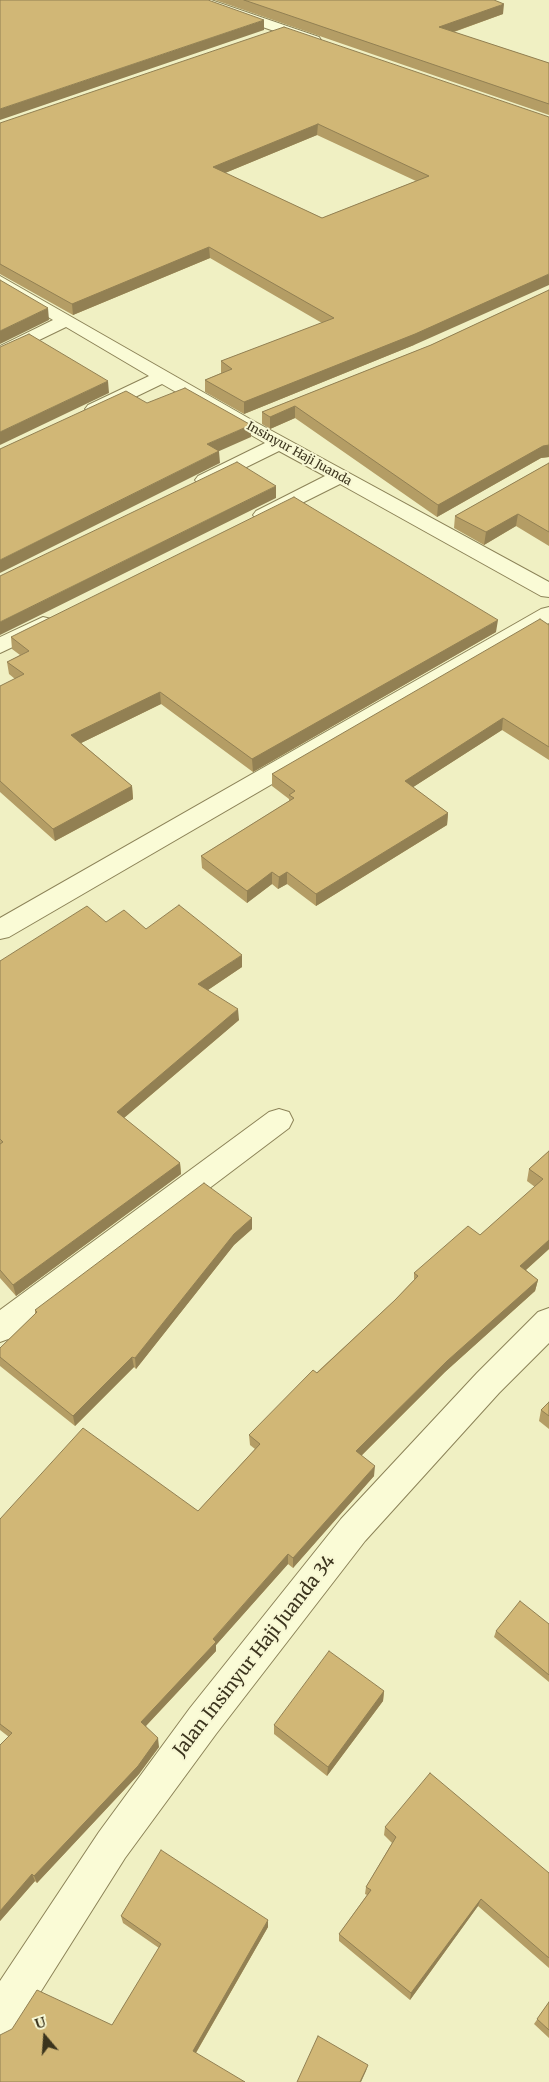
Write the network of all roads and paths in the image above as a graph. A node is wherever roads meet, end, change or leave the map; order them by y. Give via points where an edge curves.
1 (198, 0) edge
2 (283, 30) junction
3 (264, 36) edge
4 (329, 46) edge
5 (0, 281) edge
6 (67, 320) junction
7 (0, 352) edge
8 (163, 376) junction
9 (79, 417) edge
10 (280, 443) junction
11 (339, 477) junction
12 (184, 491) edge
13 (241, 526) edge
14 (545, 584) edge
15 (62, 614) edge
16 (549, 614) edge
17 (0, 646) edge
18 (0, 930) edge
19 (279, 1120) dead end
20 (549, 1322) edge
21 (0, 1328) edge
22 (0, 2020) edge

1 - 2 street
2 - 3 street
2 - 4 street
5 - 6 street, Insinyur Haji Juanda
6 - 7 street
6 - 8 street, Insinyur Haji Juanda
8 - 9 street
8 - 10 street, Insinyur Haji Juanda via 252,420
10 - 11 street, Insinyur Haji Juanda
10 - 12 street
11 - 13 street
11 - 14 street, Insinyur Haji Juanda via 444,523
15 - 17 street
16 - 18 street
19 - 21 street
20 - 22 street, Jalan Insinyur Haji Juanda 34 via 461,1412 353,1530 323,1568 203,1721 112,1845

